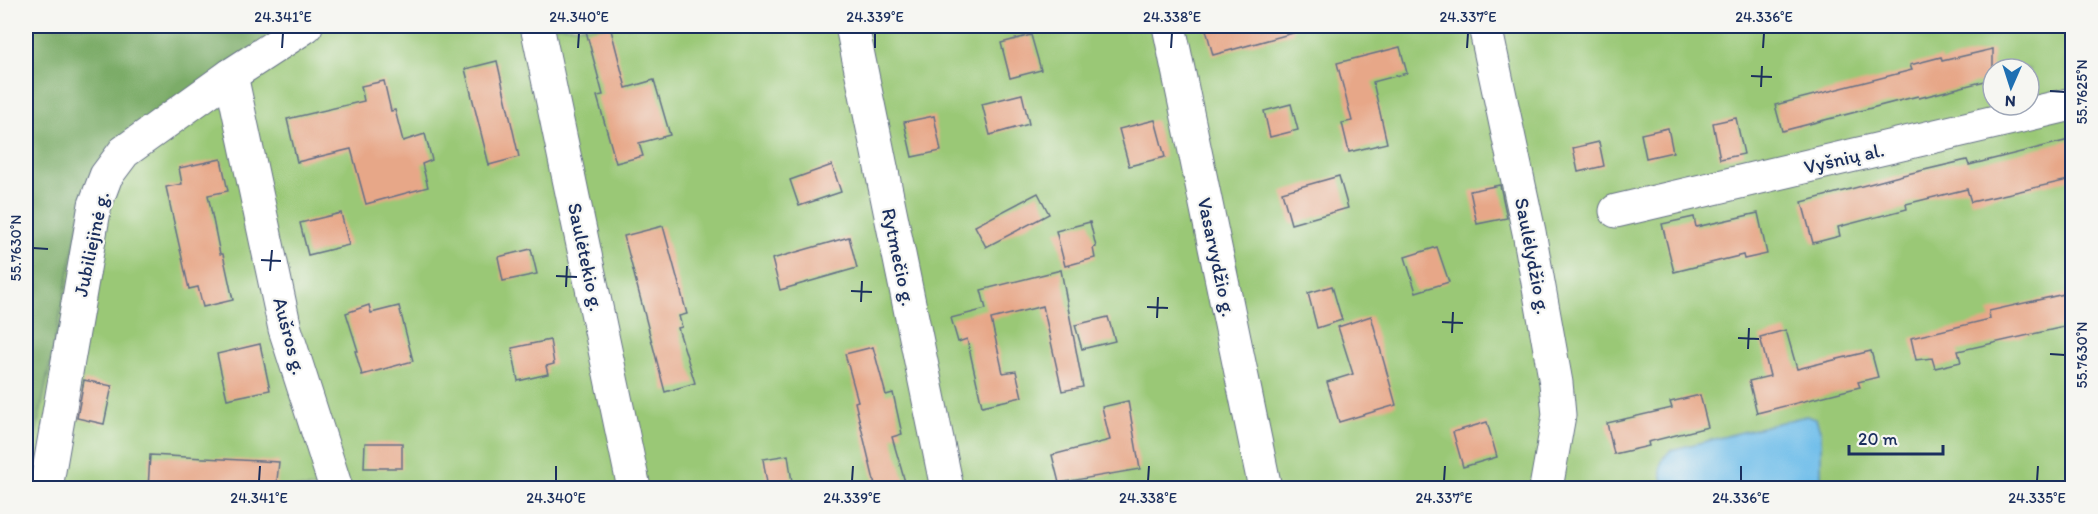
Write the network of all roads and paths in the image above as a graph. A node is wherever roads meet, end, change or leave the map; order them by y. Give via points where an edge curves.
1 (306, 26) edge
2 (537, 26) edge
3 (852, 26) edge
4 (1169, 26) edge
5 (1485, 26) edge
6 (231, 75) junction
7 (2073, 104) edge
8 (1616, 212) dead end
9 (46, 489) edge
10 (336, 489) edge
11 (634, 489) edge
12 (946, 489) edge
13 (1265, 489) edge
14 (1546, 489) edge

1 - 6 street, Jubiliejinė g.
2 - 11 street, Saulėtekio g.
3 - 12 street, Rytmečio g.
4 - 13 street, Vasarvydžio g.
5 - 14 street, Saulėlydžio g. via 1556,383 1559,415
6 - 9 street, Jubiliejinė g. via 124,152 106,176 95,205
6 - 10 street, Aušros g. via 285,329
7 - 8 street, Vyšnių al.

